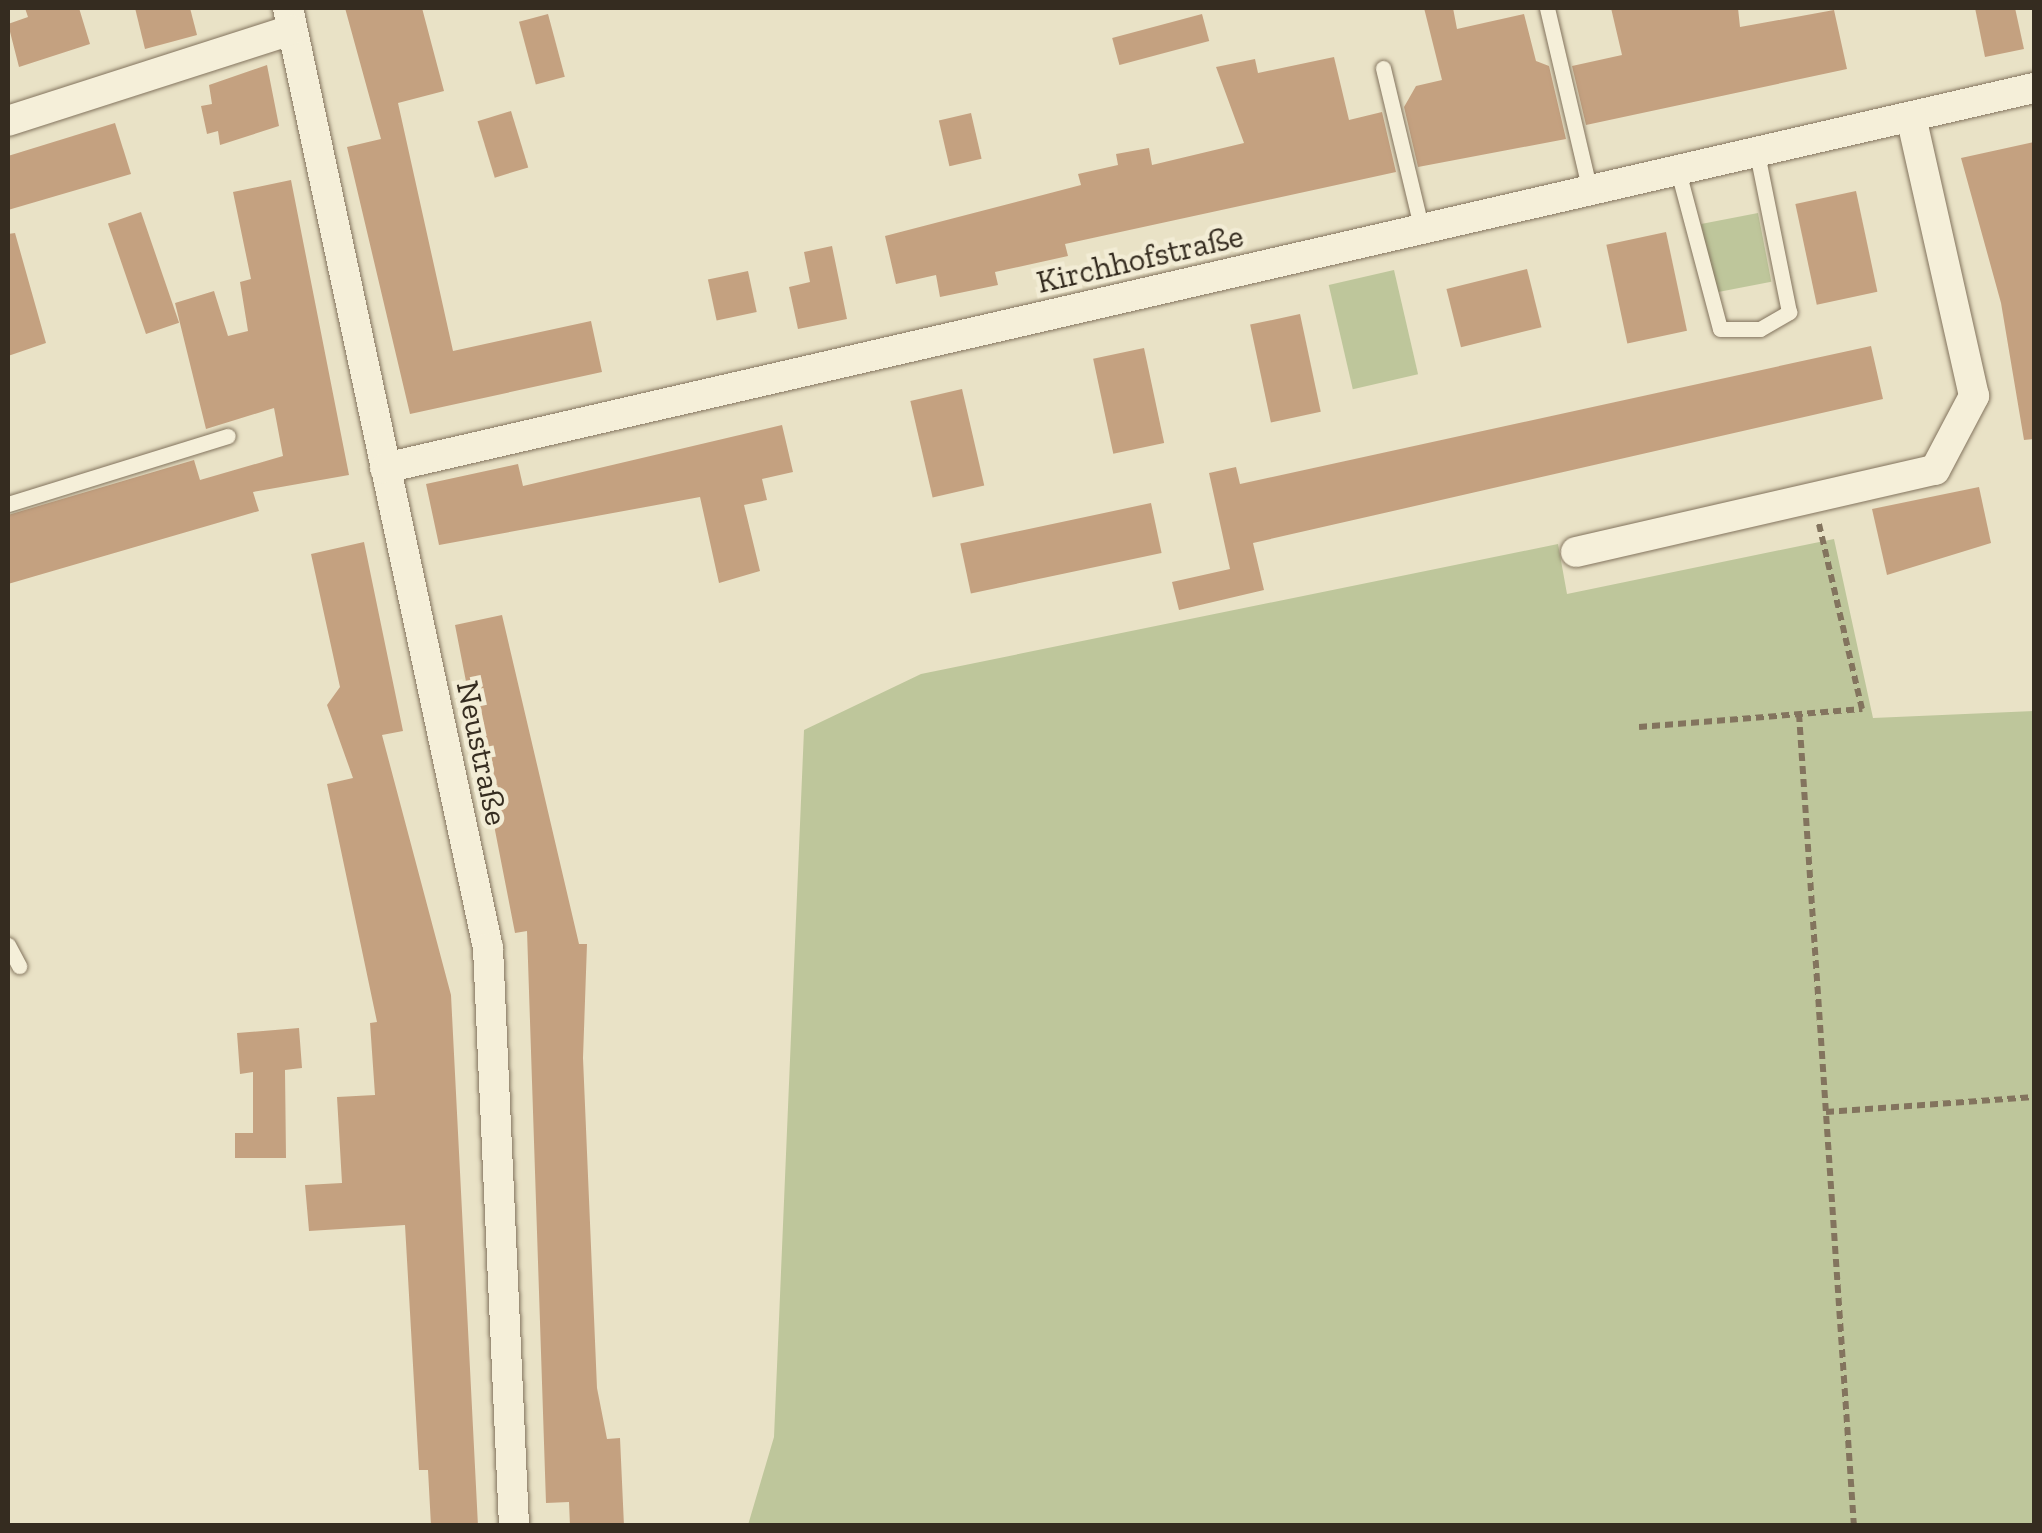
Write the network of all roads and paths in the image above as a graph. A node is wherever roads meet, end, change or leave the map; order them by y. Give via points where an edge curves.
1 (1547, 8) edge
2 (290, 19) edge
3 (1383, 68) dead end
4 (2034, 88) edge
5 (1912, 118) junction
6 (8, 121) edge
7 (1758, 153) junction
8 (1678, 171) junction
9 (1590, 192) junction
10 (1422, 230) junction
11 (228, 436) dead end
12 (385, 468) junction
13 (1813, 498) junction
14 (8, 504) edge
15 (1576, 552) dead end
16 (1799, 714) junction
17 (1639, 727) dead end
18 (8, 946) edge
19 (19, 966) dead end
20 (2034, 1097) edge
21 (1826, 1112) junction
22 (514, 1526) edge
23 (1854, 1526) edge

1 - 9 lane
2 - 6 street
2 - 12 street, Neustraße
3 - 10 lane
4 - 5 street, Kirchhofstraße
5 - 7 street, Kirchhofstraße
5 - 13 street via 1974,396 1935,470
7 - 8 street, Kirchhofstraße
7 - 8 lane via 1789,312 1760,329 1720,329
8 - 9 street, Kirchhofstraße
9 - 10 street, Kirchhofstraße
10 - 12 street, Kirchhofstraße
11 - 14 lane
12 - 22 street, Neustraße via 488,948
13 - 15 street
13 - 16 path via 1862,709
16 - 17 path
16 - 21 path
18 - 19 lane
20 - 21 path
21 - 23 path

